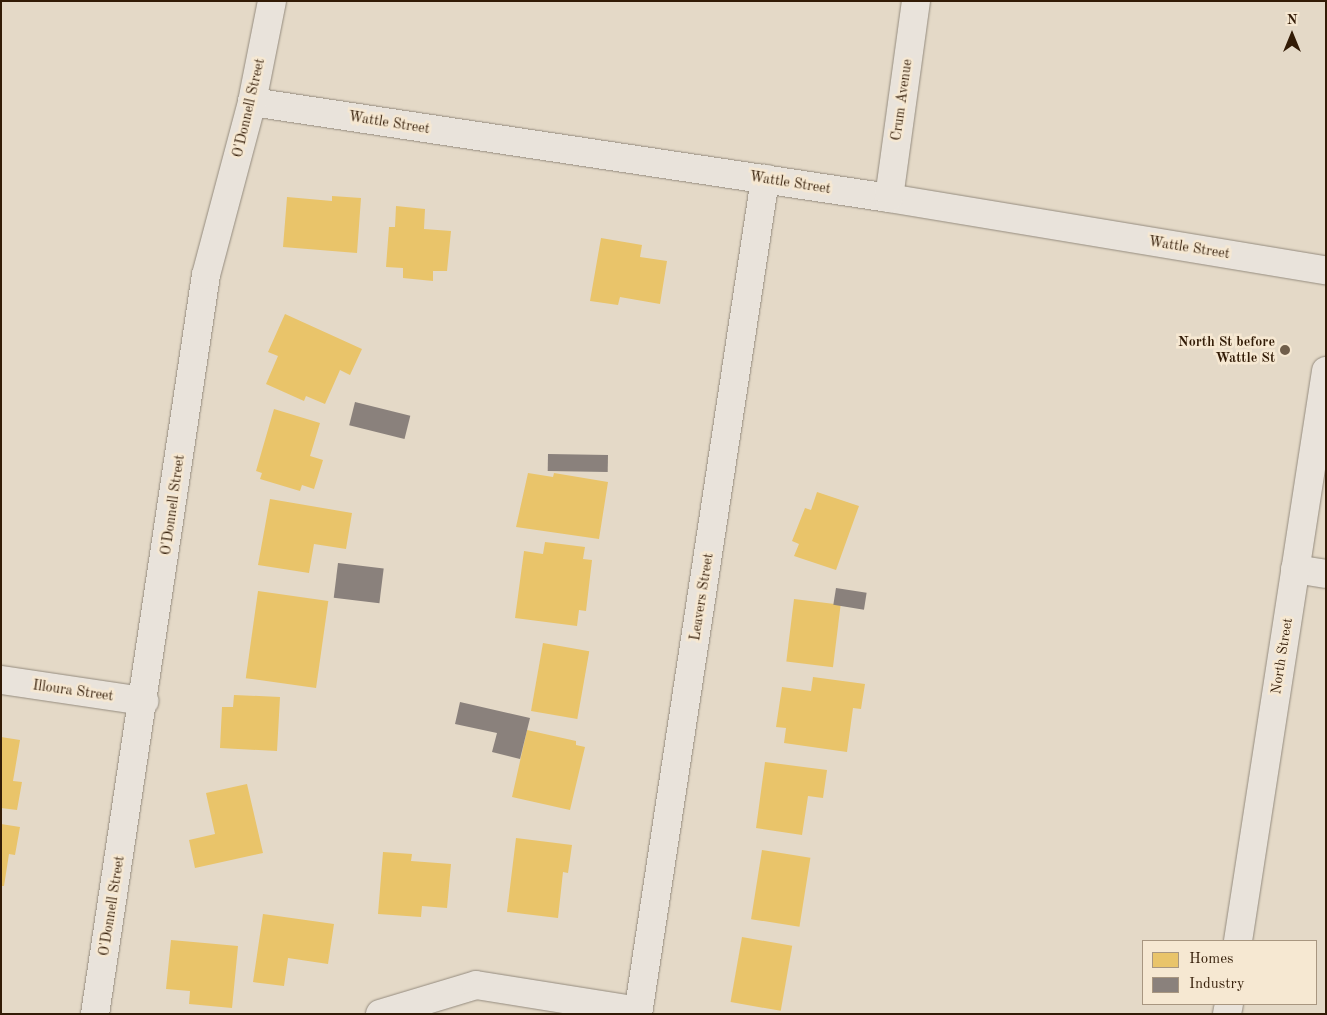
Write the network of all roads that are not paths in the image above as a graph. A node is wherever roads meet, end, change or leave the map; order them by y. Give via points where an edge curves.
1 (272, 1) edge
2 (916, 1) edge
3 (252, 102) junction
4 (766, 179) junction
5 (889, 198) junction
6 (1326, 270) edge
7 (1326, 371) edge
8 (1295, 569) junction
9 (1326, 574) edge
10 (1, 680) edge
11 (144, 701) junction
12 (1238, 940) edge
13 (638, 1012) edge
14 (95, 1014) edge
15 (380, 1014) edge

1 - 3 street, O'Donnell Street
2 - 5 street, Crum Avenue
3 - 4 street, Wattle Street
3 - 11 street, O'Donnell Street via 206,275
4 - 5 street, Wattle Street
4 - 13 street, Leavers Street
5 - 6 street, Wattle Street
7 - 8 street, North Street
8 - 9 street
8 - 12 street, North Street
10 - 11 street, Illoura Street
11 - 14 street, O'Donnell Street
13 - 15 street via 476,985

